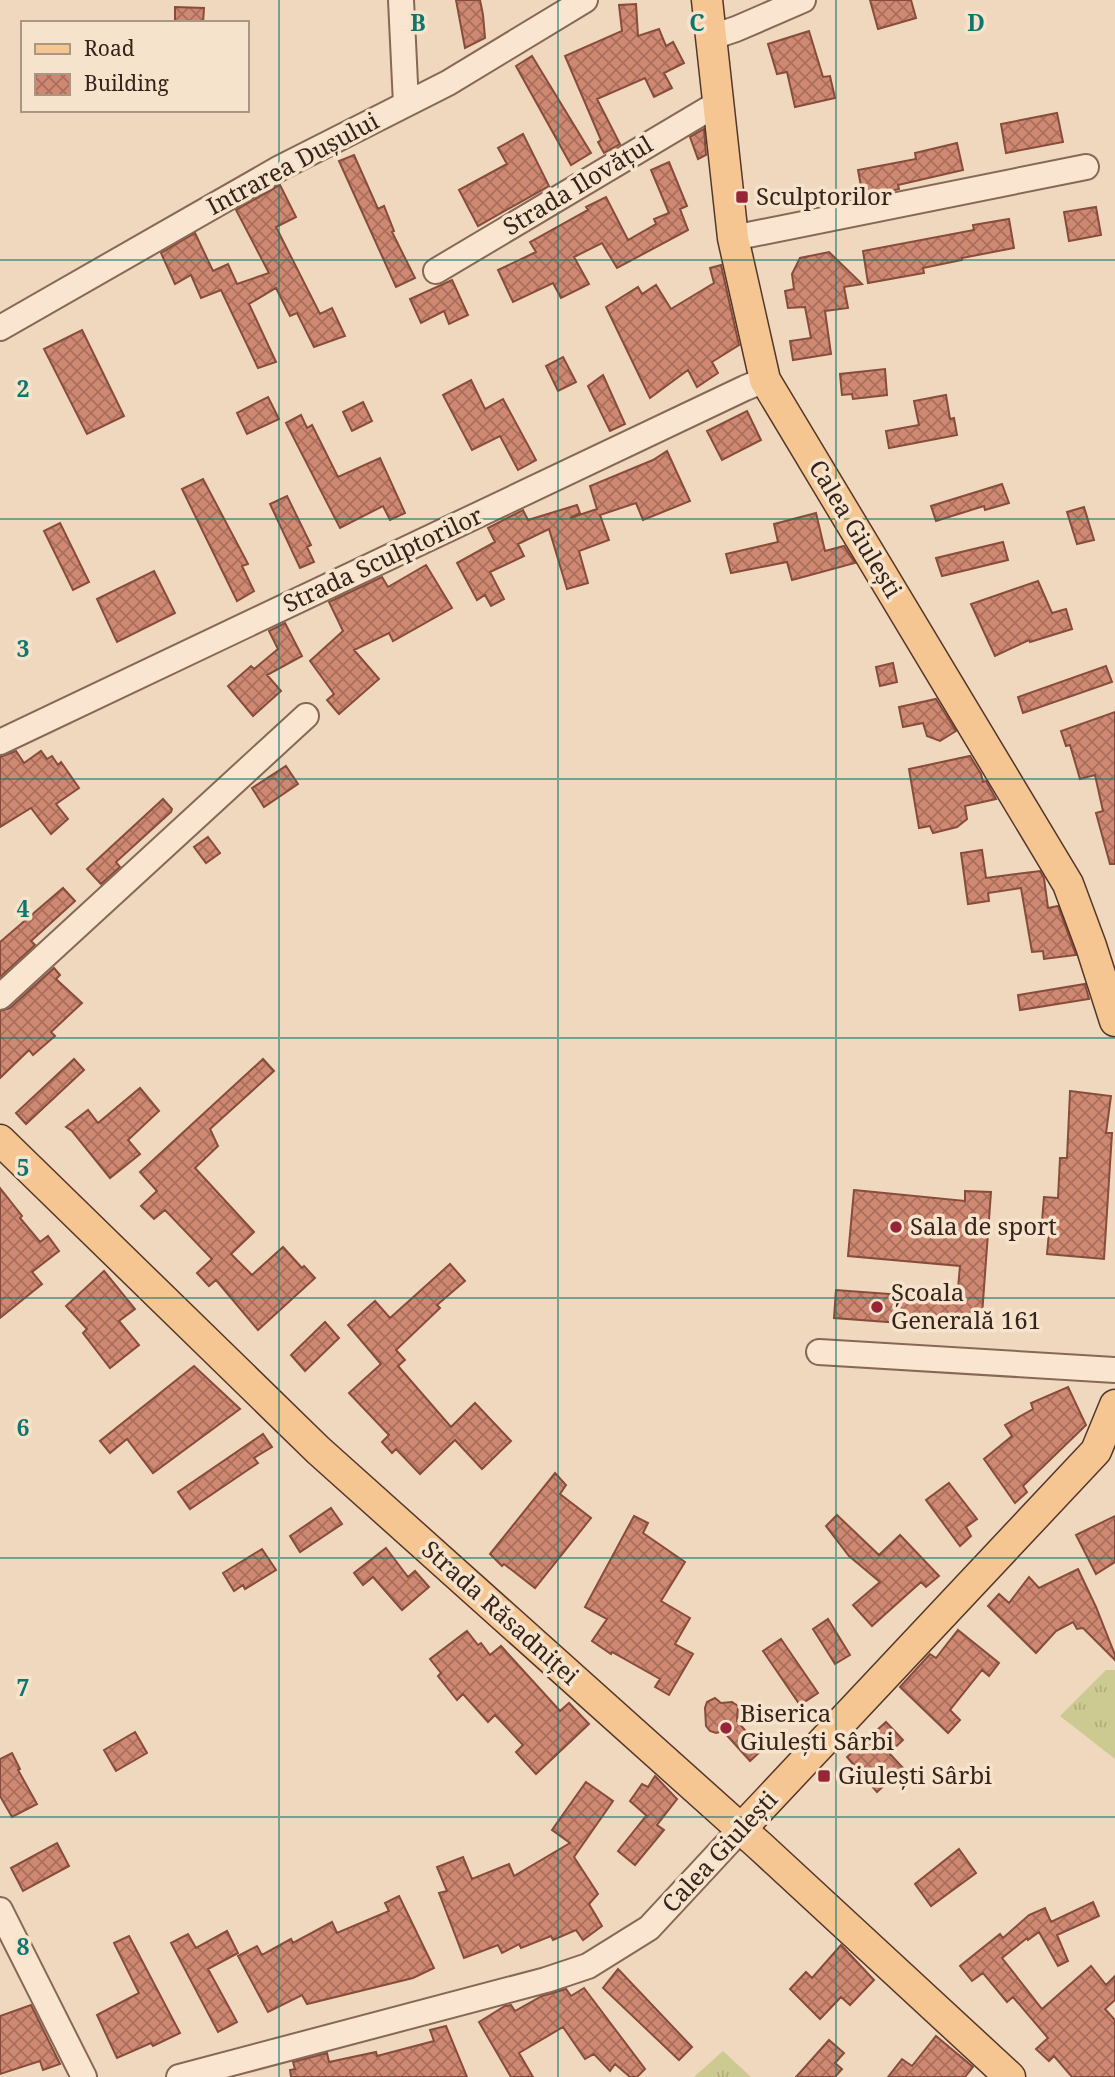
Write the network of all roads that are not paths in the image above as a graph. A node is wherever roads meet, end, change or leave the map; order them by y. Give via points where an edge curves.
1 (401, 0) edge
2 (586, 0) edge
3 (708, 0) edge
4 (803, 0) edge
5 (712, 37) junction
6 (720, 102) junction
7 (406, 104) junction
8 (1086, 167) dead end
9 (733, 238) junction
10 (436, 271) dead end
11 (0, 328) edge
12 (765, 380) junction
13 (306, 716) dead end
14 (0, 742) edge
15 (0, 997) edge
16 (1115, 1021) edge
17 (0, 1140) edge
18 (819, 1352) dead end
19 (1115, 1370) edge
20 (1115, 1405) edge
21 (741, 1829) junction
22 (0, 1910) edge
23 (84, 2077) edge
24 (179, 2077) edge
25 (1010, 2077) edge

1 - 7 street
2 - 7 street, Intrarea Dușului
3 - 5 main road, Calea Giulești
4 - 5 street
5 - 6 main road, Calea Giulești
6 - 9 main road, Calea Giulești
6 - 10 street, Strada Ilovățul
7 - 11 street, Intrarea Dușului via 280,168
8 - 9 street
9 - 12 main road, Calea Giulești
12 - 14 street, Strada Sculptorilor
12 - 16 main road, Calea Giulești via 1068,884
13 - 15 street
17 - 21 main road, Strada Răsadniței via 318,1450
18 - 19 street
20 - 21 main road, Calea Giulești via 1096,1451
21 - 24 street, Calea Giulești via 649,1928 587,1966
21 - 25 main road, Strada Răsadniței
22 - 23 street

